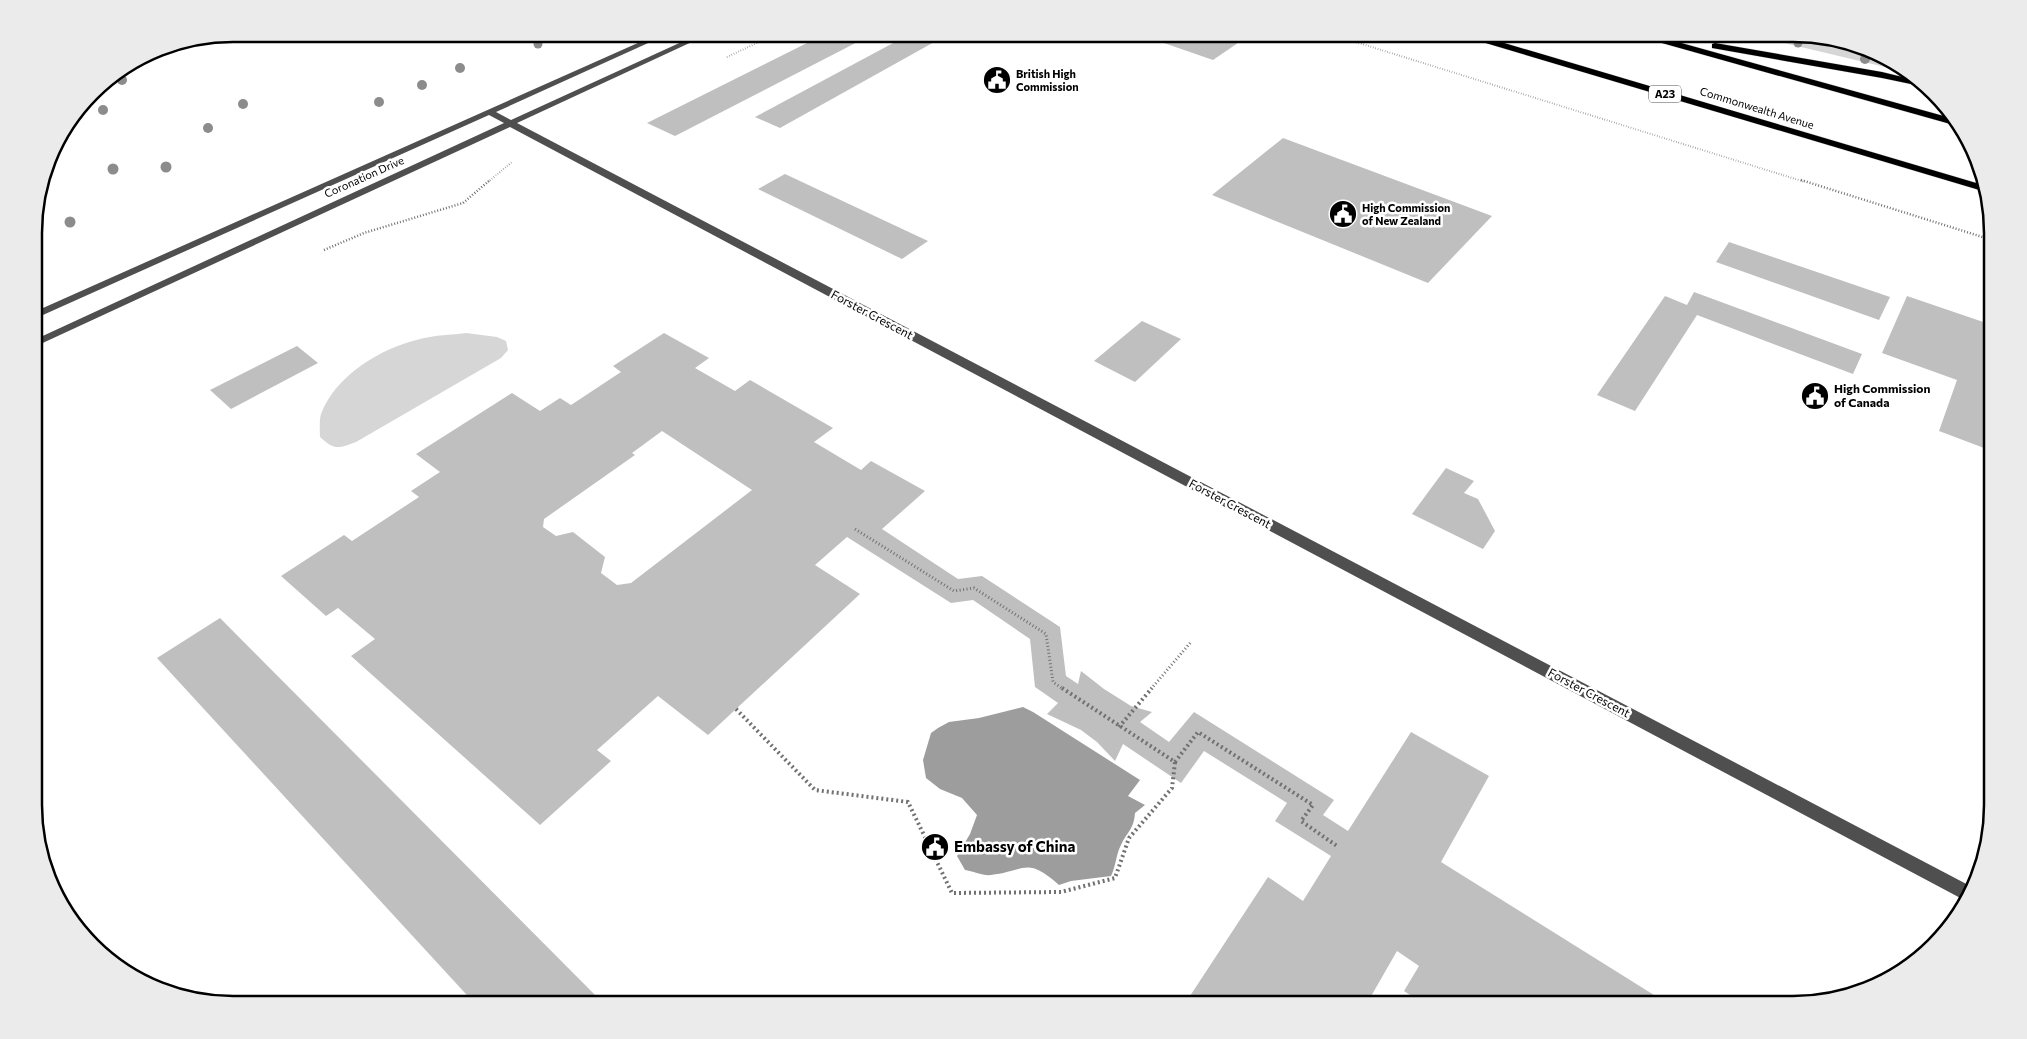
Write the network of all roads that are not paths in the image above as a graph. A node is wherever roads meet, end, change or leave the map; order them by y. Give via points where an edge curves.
1 (646, 42) edge
2 (688, 42) edge
3 (1492, 42) edge
4 (1668, 42) edge
5 (1690, 42) edge
6 (1909, 82) edge
7 (489, 112) junction
8 (1949, 122) edge
9 (511, 124) junction
10 (1865, 153) junction
11 (1977, 180) edge
12 (1979, 187) edge
13 (42, 312) edge
14 (42, 340) edge
15 (1964, 891) edge

1 - 7 street, Coronation Drive
2 - 9 street, Coronation Drive
3 - 10 highway, Commonwealth Avenue / A23
4 - 8 highway
5 - 6 highway
7 - 9 street, Forster Crescent
7 - 13 street, Coronation Drive
9 - 14 street, Coronation Drive
9 - 15 street, Forster Crescent
10 - 11 highway
10 - 12 highway, Commonwealth Avenue / A23

